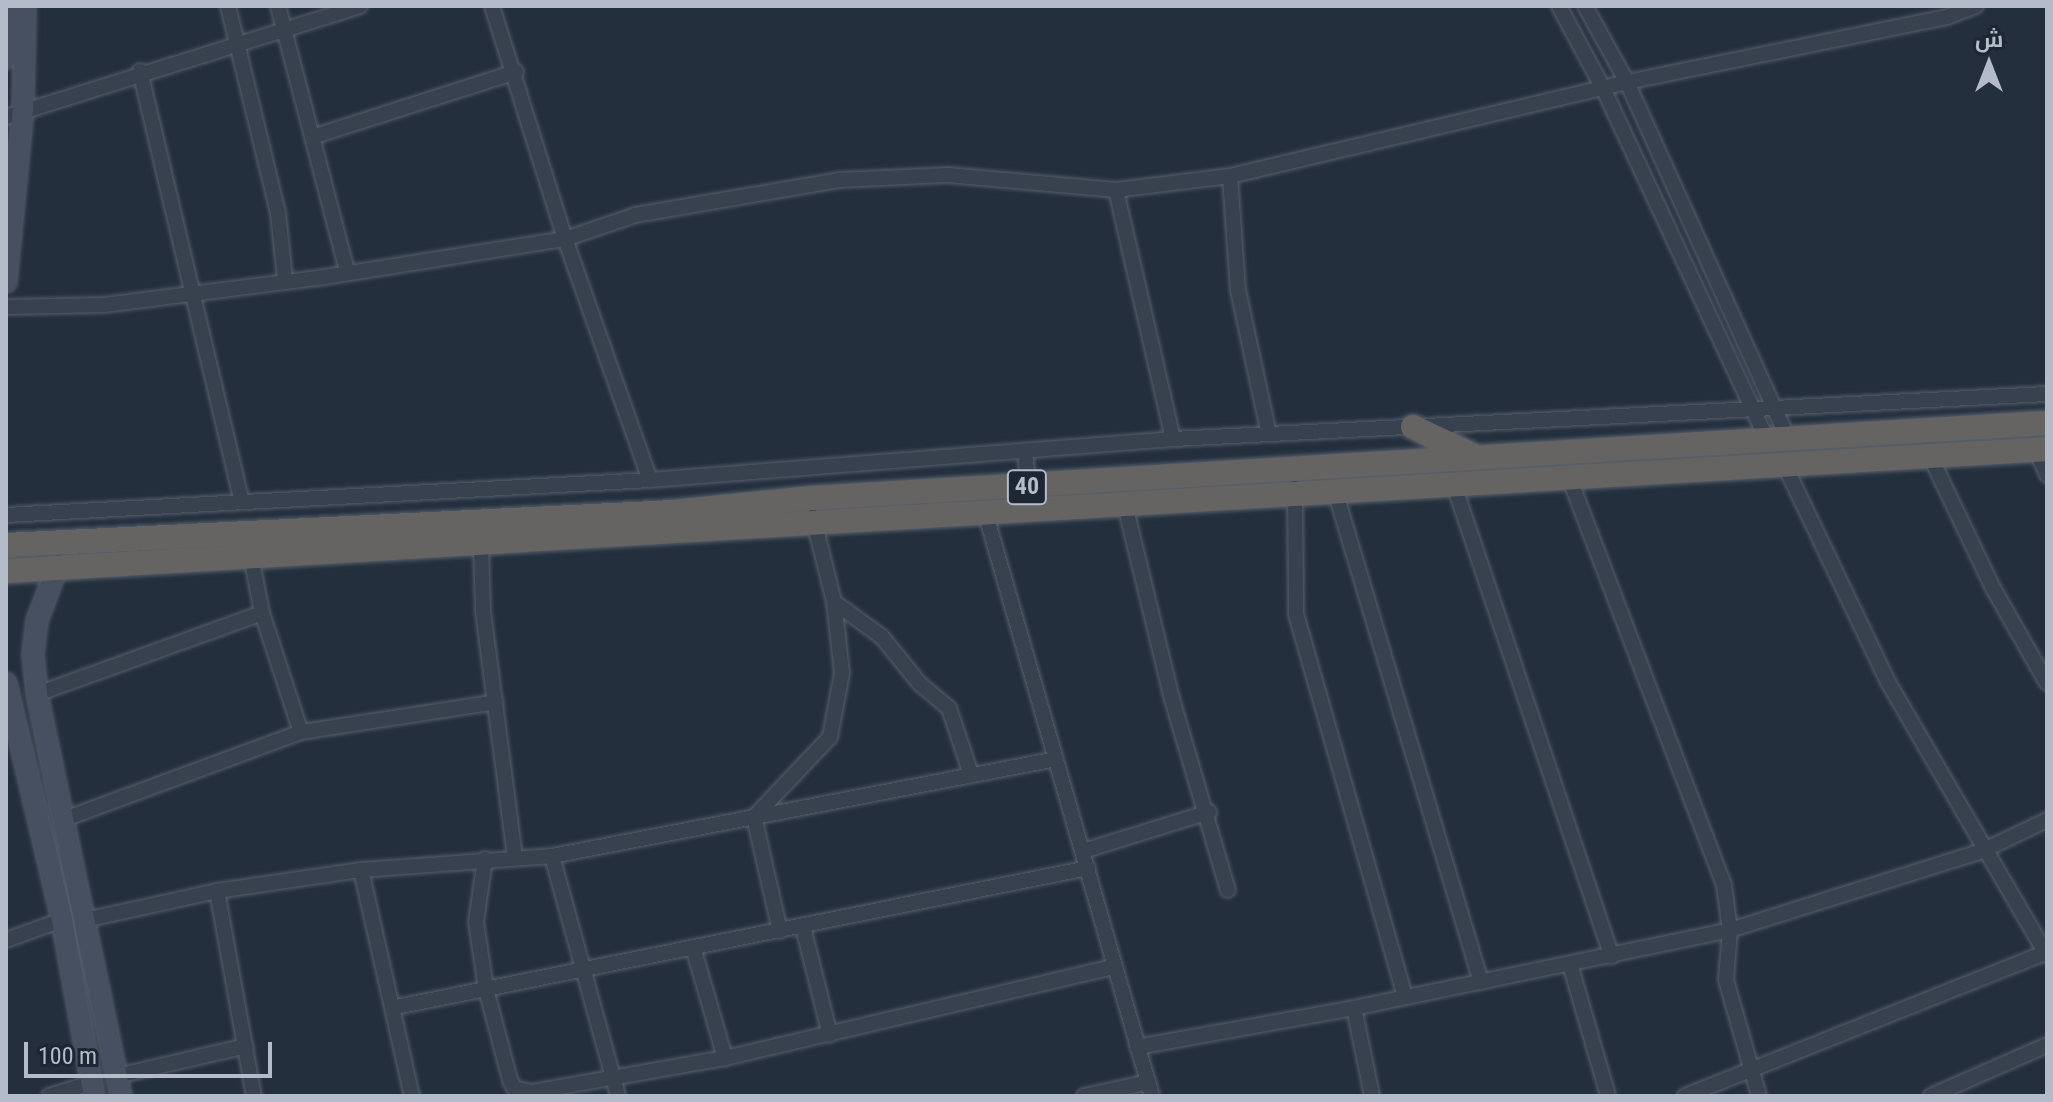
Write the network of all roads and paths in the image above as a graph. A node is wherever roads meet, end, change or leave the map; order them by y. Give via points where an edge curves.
1 (9, 6) edge
2 (25, 6) edge
3 (228, 6) edge
4 (278, 6) edge
5 (360, 6) edge
6 (492, 6) edge
7 (1559, 6) edge
8 (1585, 6) edge
9 (1976, 6) edge
10 (284, 26) junction
11 (237, 41) junction
12 (6, 58) edge
13 (140, 71) junction
14 (516, 72) junction
15 (1627, 82) junction
16 (1604, 90) junction
17 (15, 113) edge
18 (315, 136) junction
19 (1230, 176) junction
20 (1116, 190) junction
21 (565, 239) junction
22 (347, 271) junction
23 (285, 279) junction
24 (6, 282) edge
25 (193, 295) junction
26 (6, 307) edge
27 (2047, 394) edge
28 (1771, 405) junction
29 (1753, 407) junction
30 (2047, 423) edge
31 (1413, 427) junction
32 (1269, 434) junction
33 (1173, 439) junction
34 (1778, 439) junction
35 (2042, 449) edge
36 (1025, 451) junction
37 (1930, 456) junction
38 (1476, 457) junction
39 (1785, 466) junction
40 (1296, 469) junction
41 (2047, 475) edge
42 (1569, 477) junction
43 (650, 480) junction
44 (1454, 485) junction
45 (1029, 487) junction
46 (1335, 491) junction
47 (1295, 495) junction
48 (812, 498) junction
49 (242, 502) junction
50 (1125, 505) junction
51 (6, 515) edge
52 (986, 515) junction
53 (814, 523) junction
54 (6, 545) edge
55 (481, 546) junction
56 (251, 556) junction
57 (58, 565) junction
58 (6, 571) edge
59 (834, 602) junction
60 (262, 613) junction
61 (6, 683) edge
62 (2047, 683) edge
63 (37, 694) junction
64 (496, 702) junction
65 (301, 732) junction
66 (1056, 759) junction
67 (971, 774) junction
68 (1209, 812) junction
69 (754, 817) junction
70 (62, 820) junction
71 (2047, 820) edge
72 (1083, 851) junction
73 (1982, 851) junction
74 (552, 856) junction
75 (515, 857) junction
76 (485, 859) junction
77 (1088, 868) junction
78 (361, 870) junction
79 (1228, 890) dead end
80 (217, 891) junction
81 (62, 920) junction
82 (85, 920) junction
83 (803, 927) junction
84 (1730, 930) junction
85 (780, 931) junction
86 (6, 940) edge
87 (693, 947) junction
88 (2046, 954) edge
89 (1612, 956) junction
90 (1570, 964) junction
91 (1114, 967) junction
92 (582, 971) junction
93 (1481, 982) junction
94 (486, 989) junction
95 (1405, 997) junction
96 (396, 1007) junction
97 (1354, 1008) junction
98 (830, 1035) junction
99 (2047, 1045) edge
100 (246, 1046) junction
101 (1137, 1047) junction
102 (725, 1058) junction
103 (1751, 1074) junction
104 (612, 1076) junction
105 (119, 1086) edge
106 (1151, 1089) edge
107 (93, 1090) edge
108 (49, 1096) edge
109 (254, 1096) edge
110 (412, 1096) edge
111 (618, 1096) edge
112 (1084, 1096) edge
113 (1372, 1096) edge
114 (1608, 1096) edge
115 (1685, 1096) edge
116 (1759, 1096) edge
117 (1931, 1096) edge

1 - 12 main road
2 - 17 main road
3 - 11 street
4 - 10 street
5 - 10 street
6 - 14 street
7 - 16 street
8 - 15 street
9 - 15 street via 1862,36
10 - 11 street
10 - 18 street
11 - 13 street
11 - 23 street via 278,213
13 - 17 street
13 - 25 street
14 - 18 street
14 - 21 street
15 - 16 street
15 - 28 street
16 - 19 street
16 - 29 street
17 - 24 main road
18 - 22 street
19 - 20 street
19 - 32 street via 1238,290
20 - 21 street via 948,175 839,180 635,215
20 - 33 street
21 - 22 street
21 - 43 street
22 - 23 street
23 - 25 street
25 - 26 street via 104,305
25 - 49 street
27 - 28 street
28 - 29 street
28 - 34 street
29 - 31 street
29 - 34 street
30 - 34 highway, 40
31 - 32 street
31 - 38 highway
32 - 33 street
33 - 36 street
34 - 38 highway, 40
35 - 37 highway, 40
35 - 41 street
36 - 43 street
36 - 45 street
37 - 39 highway, 40
37 - 62 street via 1993,588
38 - 40 highway, 40
39 - 42 highway, 40
39 - 73 street via 1888,682
40 - 45 highway, 40
40 - 47 street
42 - 44 highway, 40
42 - 84 street via 1718,866
43 - 49 street
44 - 46 highway, 40
44 - 89 street
45 - 48 highway, 40
46 - 47 highway, 40
46 - 93 street
47 - 50 highway, 40
47 - 95 street via 1296,614
48 - 53 street
48 - 54 highway, 40 via 673,512
49 - 51 street
50 - 52 highway, 40
50 - 68 street via 1172,699
52 - 53 highway, 40
52 - 66 street
53 - 55 highway, 40
53 - 59 street
55 - 56 highway, 40
55 - 64 street via 483,611
56 - 57 highway, 40
56 - 60 street
57 - 58 highway, 40
57 - 63 main road via 37,621
59 - 67 street via 882,637 919,683 949,708
59 - 69 street via 842,673 830,737
60 - 63 street
60 - 65 street
61 - 81 main road
63 - 70 main road
64 - 65 street
64 - 75 street
65 - 70 street
66 - 67 street
66 - 72 street
67 - 69 street
68 - 72 street
68 - 79 street
69 - 74 street
69 - 85 street
70 - 82 main road
71 - 73 street
72 - 77 street
73 - 84 street
73 - 88 street
74 - 75 street
74 - 92 street
75 - 76 street
76 - 78 street
76 - 94 street via 476,922
77 - 83 street
77 - 91 street
78 - 80 street
78 - 96 street
80 - 82 street
80 - 100 street
81 - 86 street
81 - 107 main road
82 - 105 main road
83 - 85 street
83 - 98 street
84 - 89 street
84 - 103 street via 1726,980
85 - 87 street
87 - 92 street
87 - 102 street
88 - 103 street
89 - 90 street
90 - 93 street
90 - 114 street
91 - 98 street
91 - 101 street
92 - 94 street
92 - 104 street
93 - 95 street
94 - 96 street
94 - 104 street via 514,1088 532,1092
95 - 97 street
96 - 110 street
97 - 101 street
97 - 113 street
98 - 102 street
99 - 117 street
100 - 105 street
100 - 109 street
101 - 106 street
102 - 104 street
103 - 115 street
103 - 116 street
104 - 111 street
106 - 112 street
107 - 108 street

